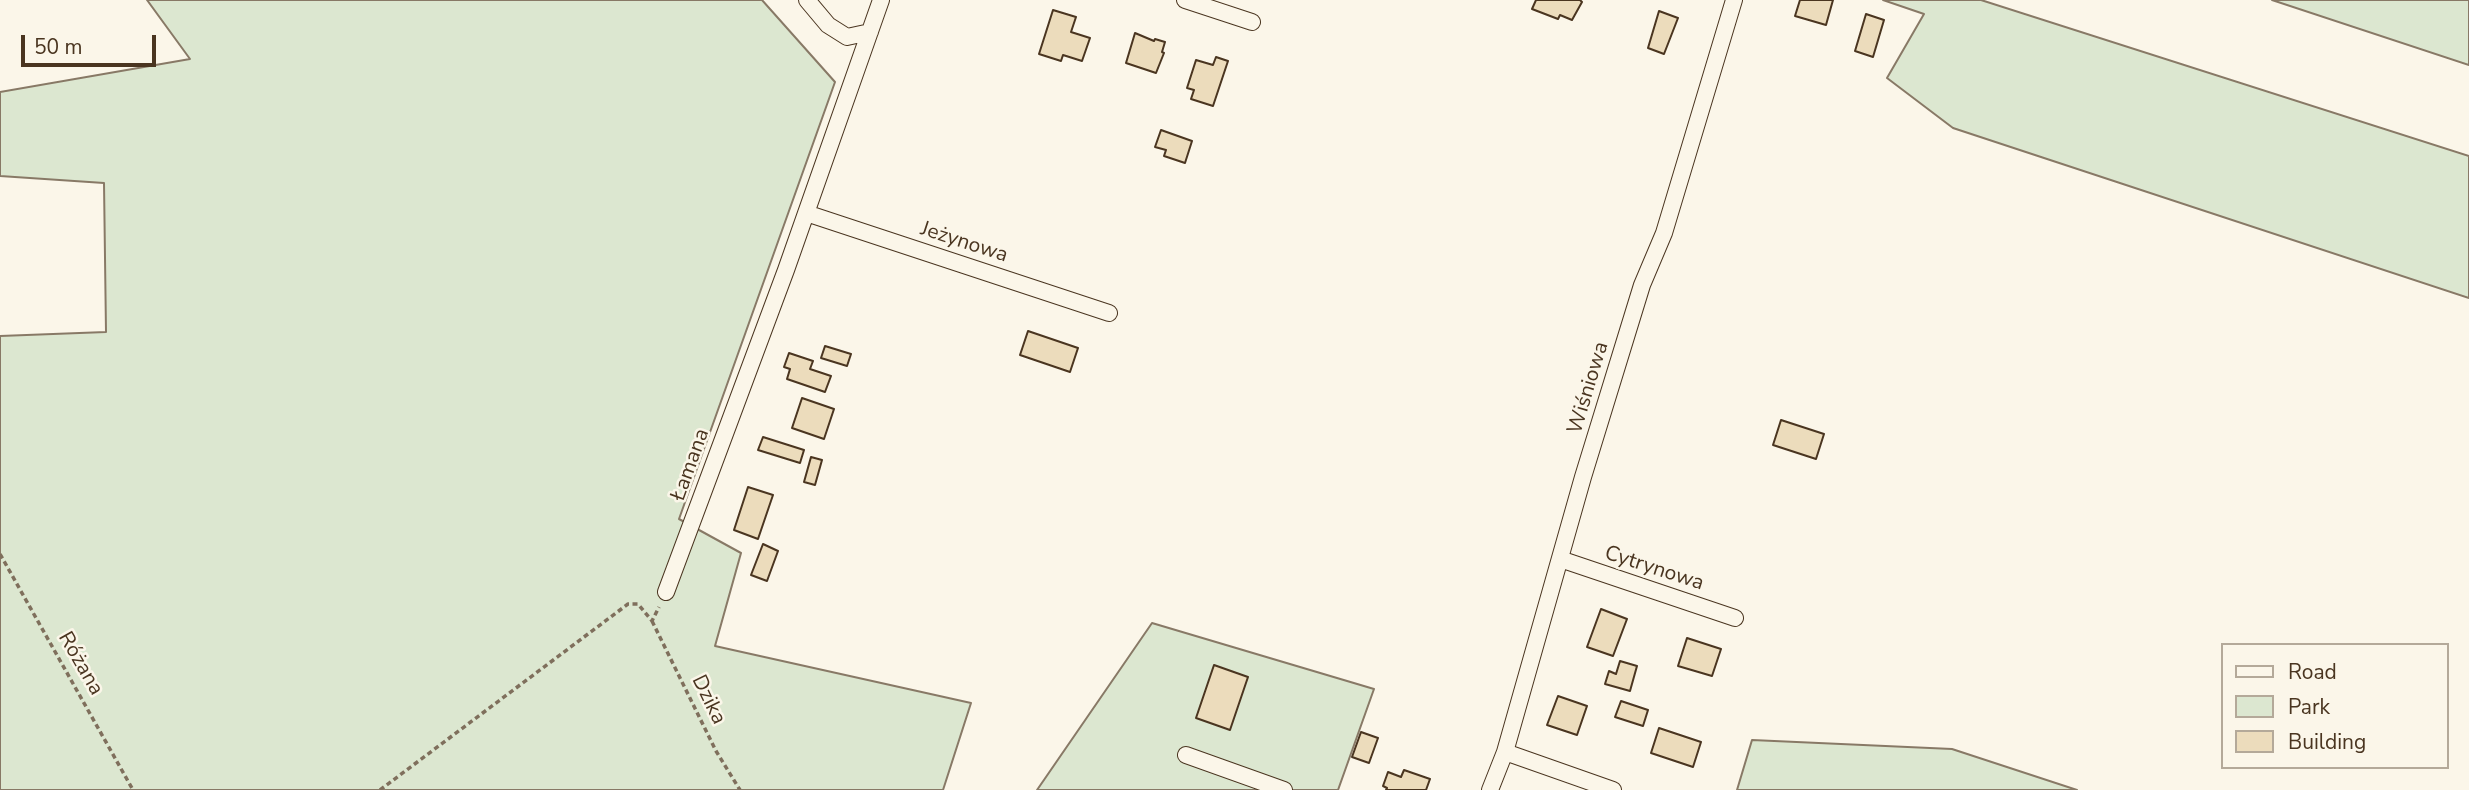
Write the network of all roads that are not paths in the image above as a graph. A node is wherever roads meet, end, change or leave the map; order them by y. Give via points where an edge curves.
1 (807, 0) edge
2 (881, 0) edge
3 (1185, 0) edge
4 (1730, 2) edge
5 (1252, 22) dead end
6 (870, 32) junction
7 (806, 213) junction
8 (1109, 313) dead end
9 (1560, 559) junction
10 (666, 592) road end
11 (1735, 618) dead end
12 (1505, 752) junction
13 (1186, 755) dead end
14 (1284, 790) edge
15 (1490, 790) edge
16 (1613, 790) edge

1 - 6 street via 828,25 847,37
2 - 6 street, Łamana
3 - 5 street
4 - 9 street, Wiśniowa via 1664,233 1642,285
6 - 7 street, Łamana
7 - 8 street, Jeżynowa
7 - 10 street, Łamana
9 - 11 street, Cytrynowa
9 - 12 street, Wiśniowa
12 - 15 street, Wiśniowa
12 - 16 street
13 - 14 street

